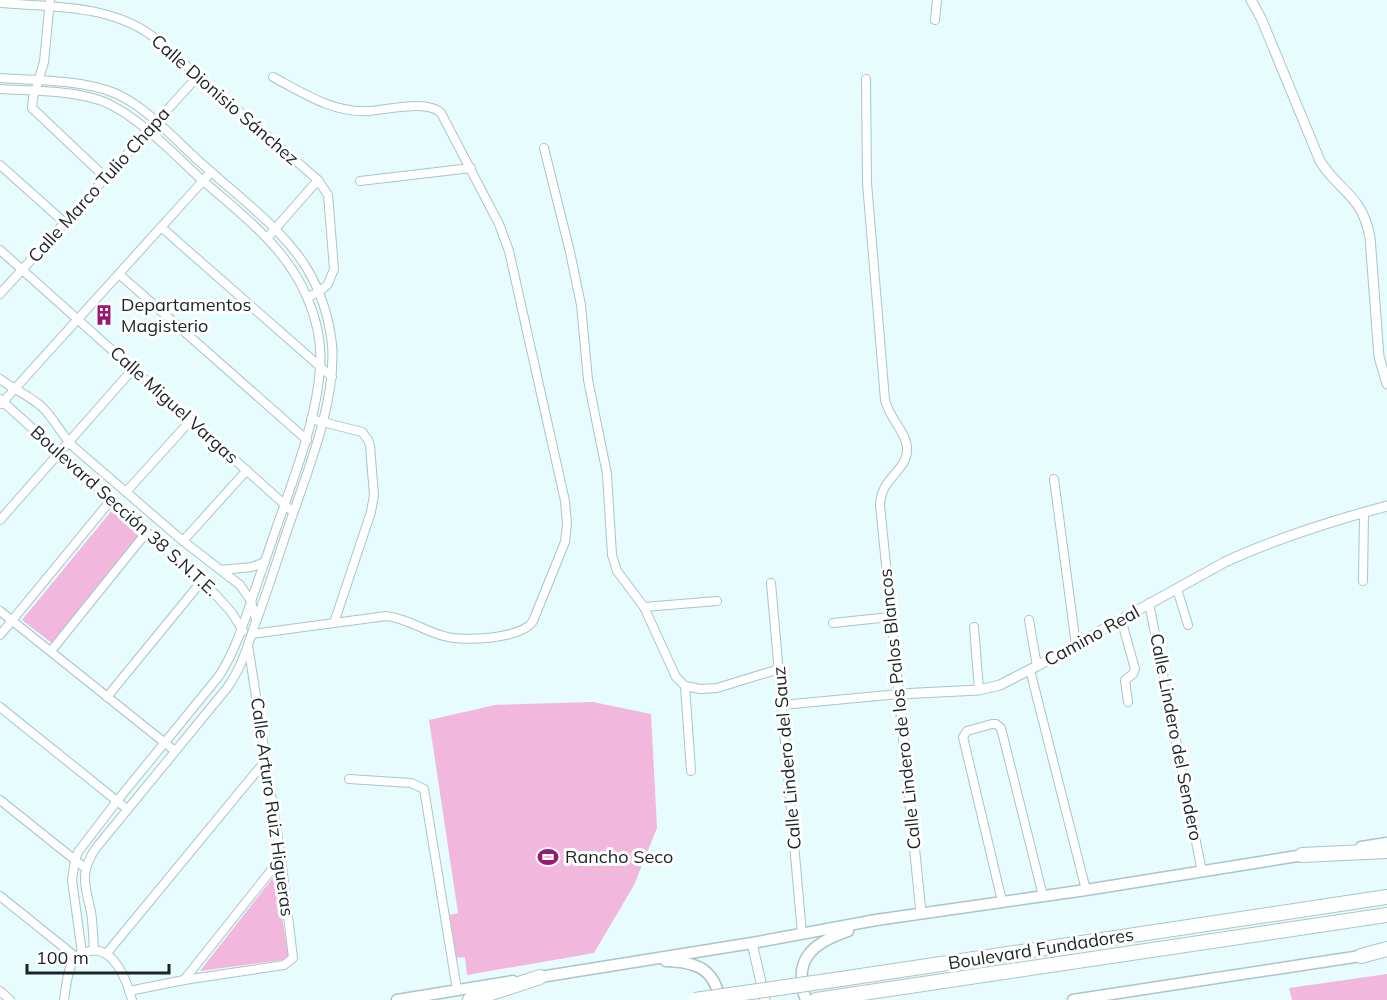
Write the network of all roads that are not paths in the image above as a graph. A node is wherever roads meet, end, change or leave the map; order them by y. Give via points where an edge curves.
1 (937, 0) edge
2 (1251, 0) edge
3 (0, 3) edge
4 (50, 4) edge
5 (935, 20) dead end
6 (198, 76) junction
7 (273, 77) dead end
8 (0, 78) edge
9 (866, 79) dead end
10 (40, 81) junction
11 (0, 88) edge
12 (36, 91) junction
13 (156, 122) junction
14 (148, 132) junction
15 (544, 148) dead end
16 (0, 165) edge
17 (471, 168) junction
18 (211, 172) junction
19 (106, 178) junction
20 (318, 180) junction
21 (203, 181) junction
22 (360, 181) dead end
23 (65, 223) junction
24 (161, 227) junction
25 (274, 229) junction
26 (267, 238) junction
27 (0, 250) edge
28 (22, 270) junction
29 (119, 274) junction
30 (319, 292) junction
31 (0, 294) edge
32 (308, 297) junction
33 (78, 320) junction
34 (320, 367) junction
35 (133, 369) junction
36 (332, 377) junction
37 (0, 379) edge
38 (1387, 384) edge
39 (14, 390) junction
40 (1, 402) edge
41 (311, 419) junction
42 (191, 420) junction
43 (322, 422) junction
44 (305, 438) junction
45 (68, 442) junction
46 (315, 447) junction
47 (58, 453) junction
48 (247, 470) junction
49 (1054, 479) dead end
50 (126, 492) junction
51 (111, 500) junction
52 (285, 504) junction
53 (1387, 506) edge
54 (293, 512) junction
55 (1364, 512) junction
56 (0, 520) edge
57 (147, 532) junction
58 (183, 541) junction
59 (265, 562) junction
60 (221, 570) junction
61 (1363, 581) dead end
62 (201, 582) junction
63 (771, 583) dead end
64 (1177, 589) junction
65 (251, 601) junction
66 (717, 601) dead end
67 (1149, 603) junction
68 (644, 607) junction
69 (0, 611) edge
70 (890, 617) junction
71 (1121, 619) junction
72 (12, 620) junction
73 (1029, 620) dead end
74 (257, 621) junction
75 (334, 623) junction
76 (833, 623) dead end
77 (1188, 625) dead end
78 (974, 627) dead end
79 (242, 629) junction
80 (252, 634) junction
81 (0, 635) edge
82 (248, 644) junction
83 (1076, 645) junction
84 (51, 651) junction
85 (1033, 668) junction
86 (779, 669) junction
87 (685, 686) junction
88 (979, 690) junction
89 (899, 694) junction
90 (107, 697) junction
91 (1128, 702) dead end
92 (782, 705) junction
93 (0, 706) edge
94 (165, 744) junction
95 (175, 751) junction
96 (266, 760) junction
97 (691, 771) dead end
98 (349, 779) dead end
99 (0, 800) edge
100 (117, 801) junction
101 (127, 809) junction
102 (1387, 843) edge
103 (1387, 851) edge
104 (1302, 855) junction
105 (280, 858) junction
106 (75, 860) junction
107 (85, 868) junction
108 (1202, 872) junction
109 (1086, 890) junction
110 (0, 896) edge
111 (1043, 896) junction
112 (1387, 897) edge
113 (1002, 901) junction
114 (921, 913) junction
115 (1387, 915) edge
116 (876, 920) junction
117 (802, 934) junction
118 (752, 943) junction
119 (94, 950) junction
120 (1387, 951) edge
121 (107, 953) junction
122 (79, 955) junction
123 (1361, 956) joint
124 (644, 960) junction
125 (540, 977) junction
126 (184, 980) junction
127 (458, 990) junction
128 (0, 991) edge
129 (129, 991) junction
130 (10, 1000) edge
131 (64, 1000) edge
132 (132, 1000) edge
133 (397, 1000) edge
134 (470, 1000) edge
135 (696, 1000) edge
136 (720, 1000) edge
137 (765, 1000) edge
138 (806, 1000) edge
139 (816, 1000) edge
140 (1073, 1000) edge

1 - 5 street
2 - 38 street via 1320,161 1367,219 1379,357
3 - 4 street, Calle Dionisio Sánchez
4 - 6 street, Calle Dionisio Sánchez via 96,11 131,22
4 - 10 street
6 - 13 street, Calle Marco Tulio Chapa
6 - 20 street, Calle Dionisio Sánchez
7 - 17 street via 344,110 433,107 441,113
8 - 10 street
9 - 70 street, Calle Lindero de los Palos Blancos via 867,183 885,400 907,444 902,466 882,489 880,505
10 - 12 street
10 - 13 street via 114,93
11 - 12 street
12 - 14 street via 97,99 120,110
12 - 19 street via 34,111
13 - 14 street, Calle Marco Tulio Chapa
13 - 18 street
14 - 19 street, Calle Marco Tulio Chapa
14 - 21 street
15 - 68 street via 581,305 588,380 607,474 614,563 621,579
16 - 23 street
17 - 22 street
17 - 75 street via 509,252 566,501 567,533 533,621 523,630 500,636 451,638 386,616
18 - 21 street
18 - 25 street
19 - 23 street, Calle Marco Tulio Chapa
20 - 25 street
20 - 30 street, Calle Dionisio Sánchez via 328,195 334,269 328,284
21 - 24 street
21 - 26 street
23 - 28 street, Calle Marco Tulio Chapa
24 - 29 street
24 - 34 street
25 - 26 street
25 - 30 street via 295,251
26 - 32 street via 294,271
27 - 28 street, Calle Miguel Vargas
28 - 31 street, Calle Marco Tulio Chapa
28 - 33 street, Calle Miguel Vargas
29 - 33 street
29 - 44 street
30 - 32 street
30 - 36 street via 330,329
32 - 34 street via 318,334
33 - 35 street, Calle Miguel Vargas
33 - 39 street
34 - 36 street
34 - 41 street
35 - 42 street, Calle Miguel Vargas
35 - 45 street
36 - 43 street
37 - 39 street, Boulevard Sección 38 S.N.T.E.
39 - 40 street
39 - 45 street, Boulevard Sección 38 S.N.T.E. via 45,410
40 - 47 street, Boulevard Sección 38 S.N.T.E.
41 - 43 street
41 - 44 street
42 - 48 street, Calle Miguel Vargas
42 - 50 street
43 - 46 street
43 - 75 street via 366,436 373,483 371,512
44 - 46 street
44 - 52 street
45 - 47 street
45 - 50 street, Boulevard Sección 38 S.N.T.E.
46 - 54 street
47 - 51 street, Boulevard Sección 38 S.N.T.E.
47 - 56 street
48 - 52 street, Calle Miguel Vargas
48 - 58 street
49 - 83 street
50 - 58 street, Boulevard Sección 38 S.N.T.E.
51 - 57 street, Boulevard Sección 38 S.N.T.E.
51 - 72 street
52 - 54 street, Calle Miguel Vargas
52 - 59 street
53 - 55 street, Camino Real
54 - 74 street
55 - 61 street
55 - 64 street, Camino Real via 1256,548
57 - 62 street, Boulevard Sección 38 S.N.T.E.
57 - 84 street
58 - 60 street, Boulevard Sección 38 S.N.T.E.
59 - 60 street, Boulevard Sección 38 S.N.T.E.
59 - 65 street
60 - 65 street, Boulevard Sección 38 S.N.T.E. via 240,585
62 - 79 street, Boulevard Sección 38 S.N.T.E. via 226,605
62 - 90 street
63 - 86 street, Calle Lindero del Sauz
64 - 67 street, Camino Real
64 - 77 street
65 - 74 street, Boulevard Sección 38 S.N.T.E.
65 - 79 street
66 - 68 street
67 - 71 street, Camino Real
67 - 108 street, Calle Lindero del Sendero
68 - 87 street via 676,676
69 - 72 street
70 - 76 street
70 - 89 street, Calle Lindero de los Palos Blancos
71 - 83 street, Camino Real
71 - 91 street via 1135,669 1125,680
72 - 81 street
72 - 84 street
73 - 85 street
74 - 80 street
75 - 80 street
78 - 88 street
79 - 82 street, Boulevard Sección 38 S.N.T.E.
79 - 94 street via 219,676
80 - 82 street
82 - 95 street via 234,678
82 - 96 street, Calle Arturo Ruiz Higueras
83 - 85 street, Camino Real
84 - 90 street
85 - 88 street, Camino Real via 1000,685
85 - 109 street
86 - 87 street via 717,688
86 - 92 street, Calle Lindero del Sauz
87 - 97 street
88 - 89 street, Camino Real
89 - 92 street, Camino Real
89 - 114 street, Calle Lindero de los Palos Blancos
90 - 94 street
92 - 117 street, Calle Lindero del Sauz
93 - 100 street
94 - 95 street
94 - 100 street
95 - 101 street
96 - 105 street, Calle Arturo Ruiz Higueras
96 - 121 street
98 - 127 street via 411,783 424,789
99 - 106 street
100 - 101 street
100 - 106 street via 84,842
101 - 107 street
102 - 104 main road
103 - 104 highway
104 - 108 main road
105 - 126 street
105 - 126 street, Calle Arturo Ruiz Higueras via 292,960 284,965
106 - 107 street
106 - 122 street via 72,891
107 - 119 street
108 - 109 main road
109 - 111 main road
110 - 122 street
111 - 113 main road
111 - 113 street via 1001,728 992,724 967,731 963,737
112 - 135 highway, Boulevard Fundadores, bridge
113 - 114 main road
114 - 116 main road
115 - 139 highway, Boulevard Fundadores
116 - 117 main road
116 - 138 main road via 822,941 810,951 801,976
117 - 118 main road
118 - 124 main road
118 - 137 street
119 - 121 street
119 - 122 street
120 - 123 highway
121 - 129 street
122 - 131 street via 68,975
123 - 140 main road
124 - 125 main road
124 - 136 main road via 694,964 712,978
125 - 127 main road
125 - 134 highway
126 - 129 street
127 - 133 main road
128 - 130 street
129 - 132 street

